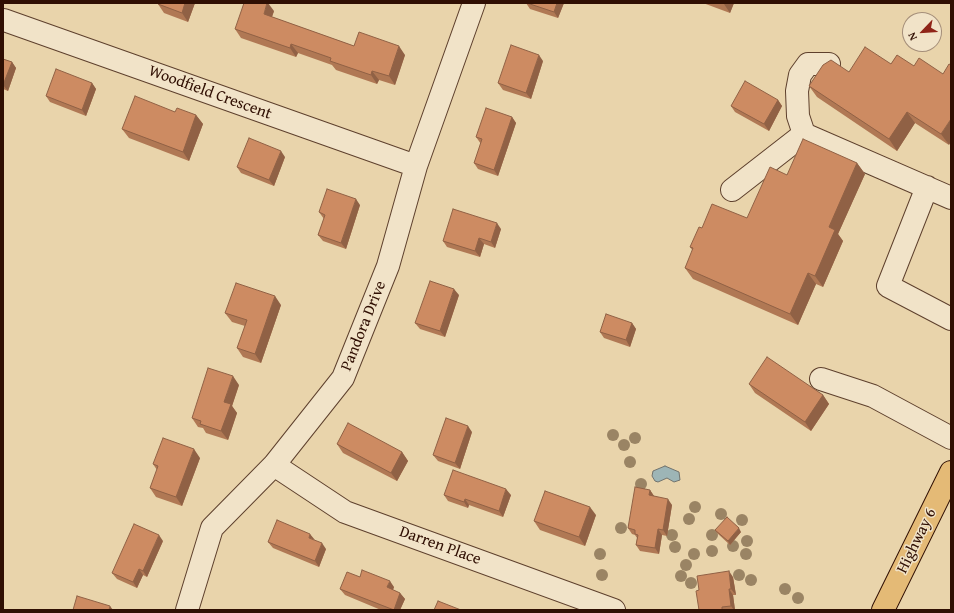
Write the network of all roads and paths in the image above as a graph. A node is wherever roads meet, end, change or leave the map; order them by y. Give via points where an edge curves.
1 (474, 3) edge
2 (4, 20) dead end
3 (829, 64) edge
4 (804, 134) junction
5 (416, 166) junction
6 (927, 187) junction
7 (732, 190) dead end
8 (951, 198) edge
9 (951, 319) edge
10 (821, 379) dead end
11 (951, 438) edge
12 (274, 465) junction
13 (951, 472) edge
14 (187, 610) edge
15 (614, 610) edge
16 (883, 610) edge

1 - 5 street, Pandora Drive
2 - 5 street, Woodfield Crescent
3 - 4 street via 808,64 800,75 797,91 798,116
4 - 6 street
4 - 7 street
5 - 12 street, Pandora Drive via 388,266 343,378
6 - 8 street
6 - 9 street via 888,286
10 - 11 street via 873,396
12 - 14 street, Pandora Drive via 212,528
12 - 15 street, Darren Place via 345,512
13 - 16 main road, Highway 6

